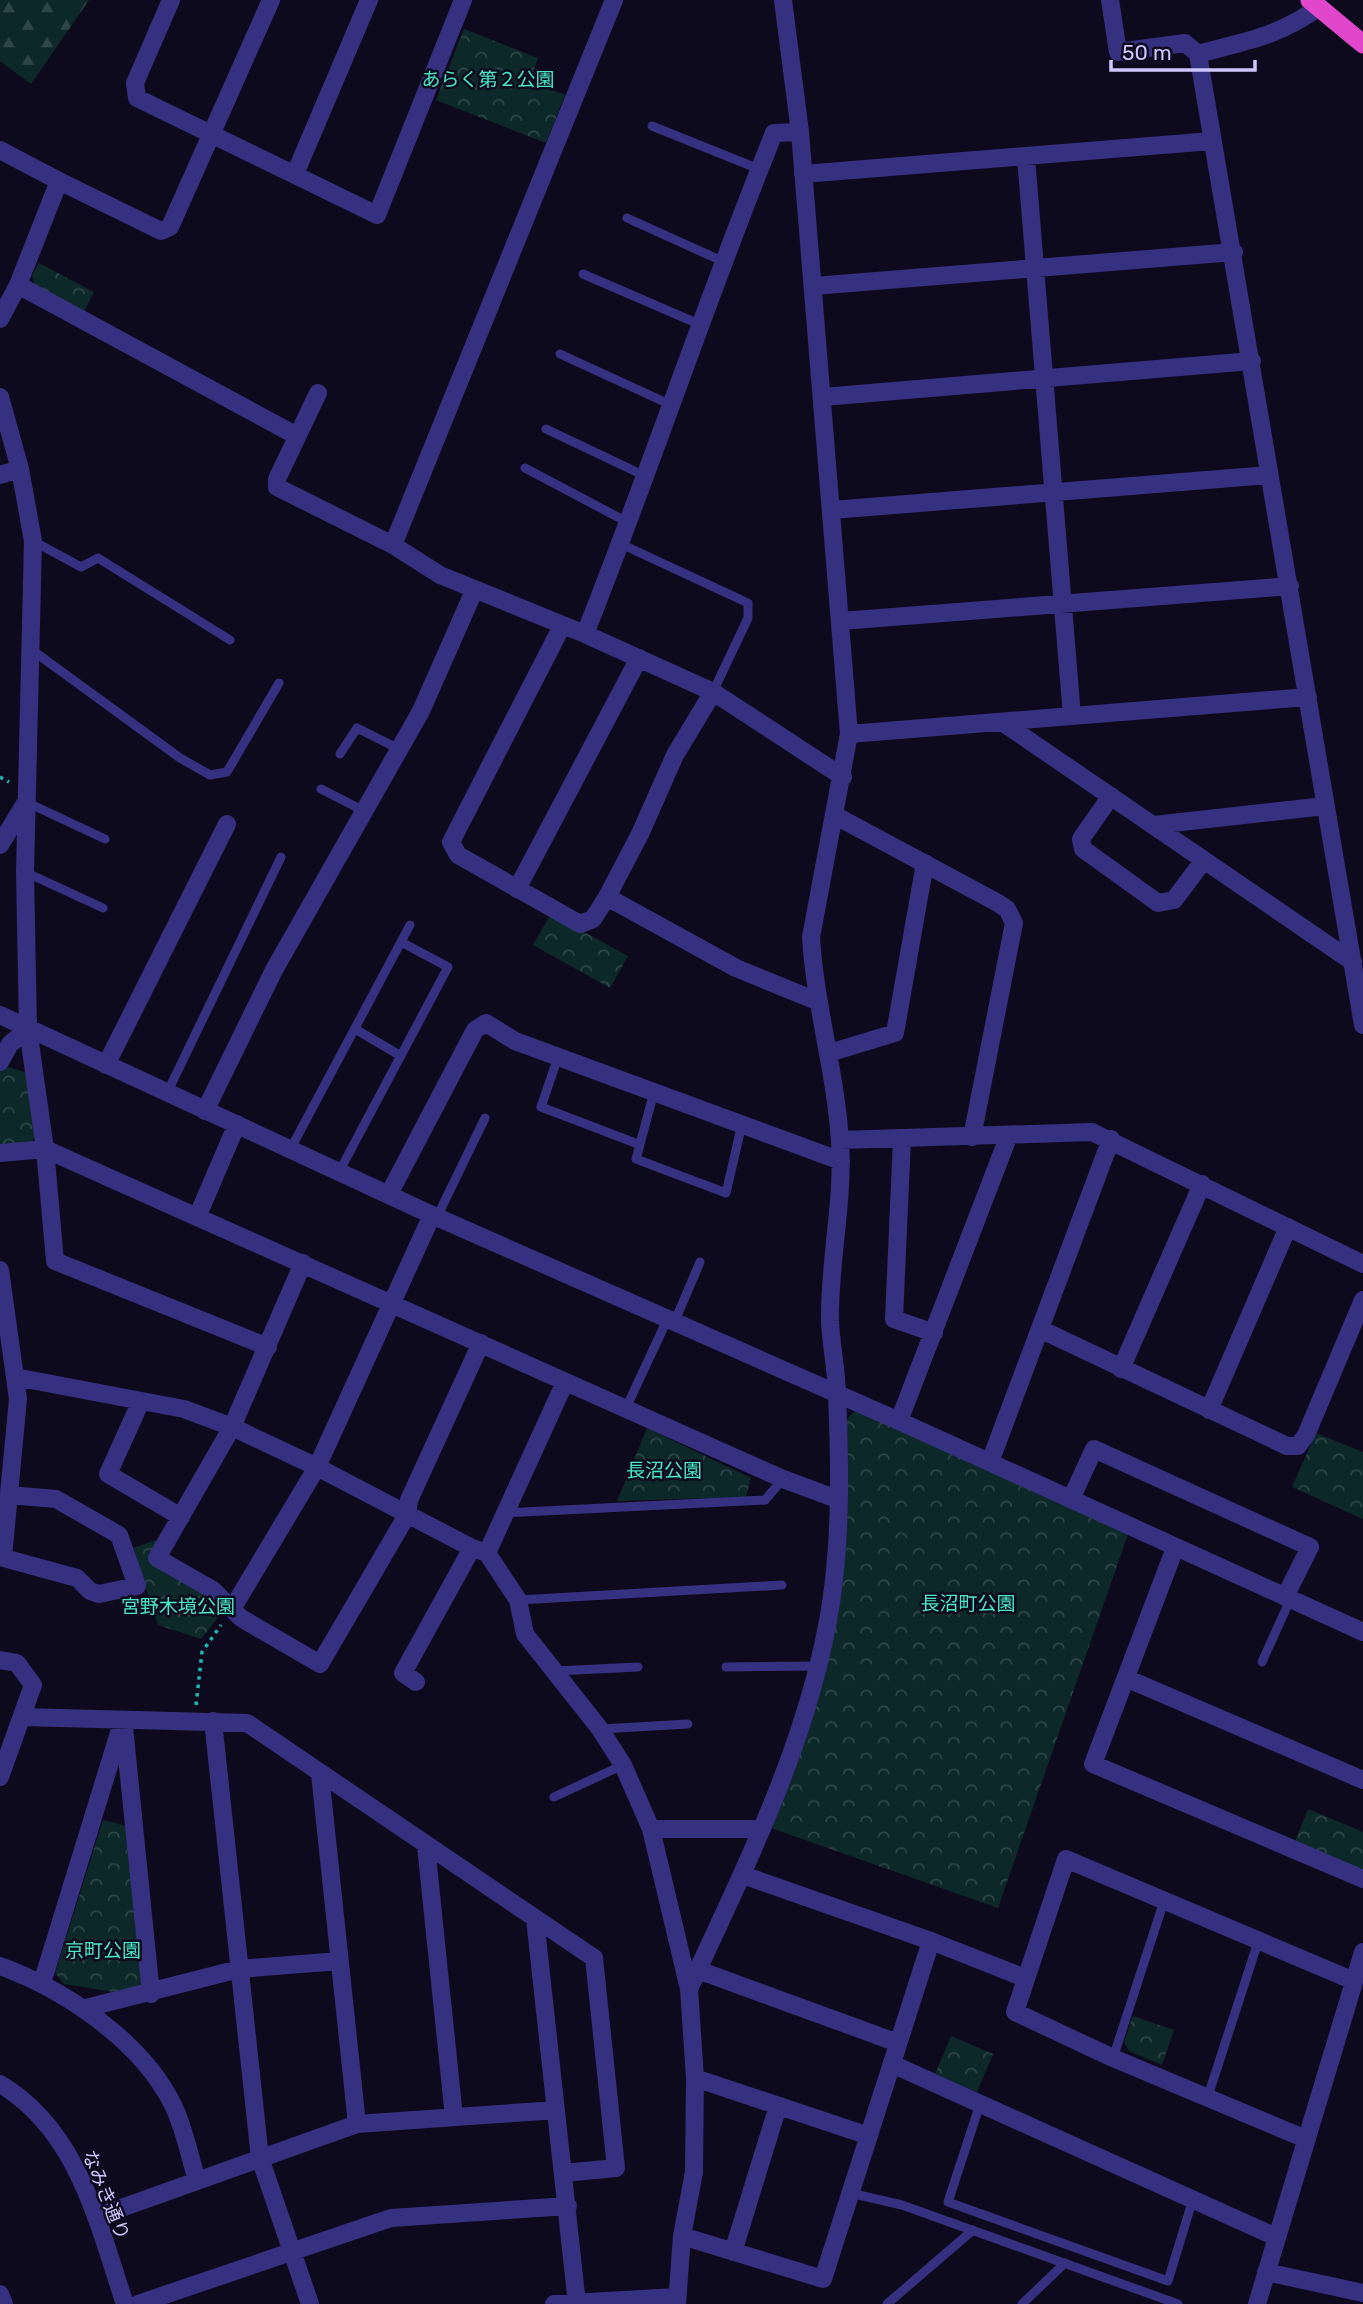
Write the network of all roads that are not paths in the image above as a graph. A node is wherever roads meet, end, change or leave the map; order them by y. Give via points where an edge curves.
1 (171, 0) edge
2 (271, 0) edge
3 (369, 0) edge
4 (463, 0) edge
5 (783, 0) edge
6 (1110, 0) edge
7 (607, 2) edge
8 (1315, 4) edge
9 (1363, 44) edge
10 (1198, 54) junction
11 (652, 126) dead end
12 (800, 132) junction
13 (214, 133) junction
14 (1212, 141) junction
15 (0, 150) edge
16 (1026, 158) junction
17 (759, 169) junction
18 (295, 174) junction
19 (803, 174) junction
20 (59, 181) junction
21 (627, 218) dead end
22 (1234, 252) junction
23 (722, 261) junction
24 (1035, 269) junction
25 (583, 274) dead end
26 (18, 285) junction
27 (814, 286) junction
28 (0, 319) edge
29 (701, 325) junction
30 (560, 354) dead end
31 (1252, 361) junction
32 (1044, 380) junction
33 (318, 393) dead end
34 (0, 397) edge
35 (823, 397) junction
36 (669, 404) junction
37 (546, 429) dead end
38 (297, 436) junction
39 (525, 468) dead end
40 (20, 469) junction
41 (0, 475) edge
42 (1269, 475) junction
43 (645, 476) junction
44 (1053, 493) junction
45 (832, 510) junction
46 (629, 523) junction
47 (33, 541) junction
48 (621, 544) junction
49 (393, 545) junction
50 (1290, 586) junction
51 (474, 591) junction
52 (1062, 604) junction
53 (841, 621) junction
54 (562, 626) junction
55 (585, 634) junction
56 (230, 640) dead end
57 (32, 650) junction
58 (639, 658) junction
59 (279, 683) dead end
60 (713, 692) junction
61 (1308, 697) junction
62 (1072, 716) junction
63 (1002, 722) junction
64 (849, 734) junction
65 (399, 749) junction
66 (340, 754) dead end
67 (842, 777) junction
68 (321, 789) dead end
69 (1111, 796) junction
70 (26, 802) junction
71 (1325, 806) junction
72 (364, 811) junction
73 (836, 816) junction
74 (227, 824) dead end
75 (1154, 825) junction
76 (105, 839) dead end
77 (0, 845) edge
78 (281, 857) dead end
79 (1205, 860) junction
80 (925, 863) junction
81 (25, 872) junction
82 (517, 889) junction
83 (607, 897) junction
84 (103, 908) dead end
85 (410, 925) dead end
86 (401, 942) junction
87 (1353, 962) junction
88 (819, 1002) junction
89 (0, 1015) edge
90 (1363, 1025) edge
91 (28, 1029) junction
92 (355, 1029) junction
93 (829, 1053) junction
94 (401, 1056) junction
95 (558, 1057) junction
96 (0, 1062) edge
97 (106, 1065) junction
98 (654, 1092) junction
99 (167, 1093) junction
100 (205, 1111) junction
101 (485, 1118) dead end
102 (236, 1124) junction
103 (741, 1124) junction
104 (1009, 1135) junction
105 (972, 1137) junction
106 (902, 1139) junction
107 (1111, 1139) junction
108 (840, 1140) junction
109 (638, 1144) junction
110 (45, 1149) junction
111 (290, 1150) junction
112 (0, 1153) edge
113 (841, 1161) junction
114 (339, 1172) junction
115 (1202, 1184) junction
116 (389, 1194) junction
117 (198, 1215) junction
118 (434, 1216) junction
119 (1289, 1227) junction
120 (700, 1262) dead end
121 (303, 1263) junction
122 (1363, 1264) edge
123 (0, 1270) edge
124 (1363, 1300) edge
125 (391, 1303) junction
126 (671, 1321) junction
127 (1042, 1330) junction
128 (934, 1332) junction
129 (5, 1340) edge
130 (481, 1343) junction
131 (268, 1347) junction
132 (1121, 1369) junction
133 (15, 1377) junction
134 (565, 1382) junction
135 (838, 1395) junction
136 (141, 1401) junction
137 (626, 1409) junction
138 (1209, 1410) junction
139 (899, 1420) junction
140 (232, 1427) junction
141 (7, 1435) edge
142 (990, 1462) junction
143 (317, 1467) junction
144 (783, 1479) junction
145 (9, 1495) junction
146 (838, 1499) junction
147 (1071, 1499) junction
148 (505, 1514) junction
149 (407, 1515) junction
150 (181, 1517) junction
151 (1175, 1548) junction
152 (480, 1551) junction
153 (1, 1557) edge
154 (782, 1585) dead end
155 (1288, 1599) junction
156 (518, 1600) junction
157 (232, 1609) junction
158 (1363, 1632) edge
159 (0, 1660) edge
160 (1262, 1662) dead end
161 (819, 1666) junction
162 (638, 1667) dead end
163 (726, 1667) dead end
164 (551, 1671) junction
165 (1128, 1679) junction
166 (416, 1682) dead end
167 (23, 1717) junction
168 (123, 1720) junction
169 (213, 1721) junction
170 (688, 1724) dead end
171 (600, 1730) junction
172 (623, 1765) junction
173 (1, 1772) edge
174 (320, 1774) junction
175 (1363, 1780) edge
176 (554, 1797) dead end
177 (651, 1829) junction
178 (760, 1829) junction
179 (425, 1846) junction
180 (743, 1875) junction
181 (1363, 1878) edge
182 (1164, 1901) junction
183 (535, 1919) junction
184 (931, 1941) junction
185 (1258, 1942) junction
186 (1363, 1952) edge
187 (339, 1961) junction
188 (0, 1966) edge
189 (239, 1969) junction
190 (698, 1970) junction
191 (1025, 1978) junction
192 (1354, 1981) junction
193 (42, 1983) junction
194 (689, 1989) junction
195 (151, 1993) junction
196 (86, 2008) junction
197 (898, 2043) junction
198 (1113, 2058) junction
199 (892, 2064) junction
200 (695, 2078) junction
201 (0, 2084) edge
202 (1208, 2096) junction
203 (980, 2104) junction
204 (778, 2106) junction
205 (556, 2110) junction
206 (454, 2117) junction
207 (357, 2124) junction
208 (869, 2136) junction
209 (1306, 2139) junction
210 (260, 2158) junction
211 (564, 2173) junction
212 (197, 2180) junction
213 (850, 2193) junction
214 (1193, 2199) junction
215 (568, 2206) junction
216 (96, 2217) junction
217 (973, 2230) junction
218 (682, 2236) junction
219 (1276, 2237) junction
220 (292, 2251) junction
221 (733, 2252) junction
222 (1065, 2263) junction
223 (1266, 2272) junction
224 (1363, 2293) edge
225 (0, 2294) edge
226 (677, 2300) edge
227 (1163, 2302) edge
228 (577, 2303) edge
229 (4, 2304) edge
230 (125, 2304) edge
231 (138, 2304) edge
232 (310, 2304) edge
233 (554, 2304) edge
234 (887, 2304) edge
235 (1022, 2304) edge
236 (1178, 2304) edge
237 (1257, 2304) edge

1 - 13 street via 134,91 144,102
2 - 13 street
3 - 18 street
4 - 18 street via 377,215
5 - 12 street
6 - 10 street via 1118,52 1185,43
7 - 49 street
8 - 9 highway
8 - 10 street via 1292,27
10 - 14 street
11 - 17 lane
12 - 17 street via 774,133
12 - 19 street
13 - 18 street
13 - 20 street via 170,227 161,231
14 - 16 street
14 - 22 street
15 - 20 street
16 - 19 street
16 - 24 street
17 - 23 street
19 - 27 street
20 - 26 street
21 - 23 lane
22 - 24 street
22 - 31 street
23 - 29 street
24 - 27 street
24 - 32 street
25 - 29 lane
26 - 28 street
26 - 38 street
27 - 35 street
29 - 36 street
30 - 36 lane
31 - 32 street
31 - 42 street
32 - 35 street
32 - 44 street
33 - 38 street
34 - 40 street
35 - 45 street
36 - 43 street
37 - 43 lane
38 - 49 street via 277,488
39 - 46 lane
40 - 41 street
40 - 47 street
42 - 44 street
42 - 50 street
43 - 46 street
44 - 45 street
44 - 52 street
45 - 53 street
46 - 48 street
47 - 56 lane via 81,567 98,558
47 - 57 street
48 - 55 street
48 - 60 lane via 748,603 748,618
49 - 51 street
50 - 52 street
50 - 61 street
51 - 54 street
51 - 65 street via 421,711
52 - 53 street
52 - 62 street
53 - 64 street
54 - 55 street
54 - 82 street via 451,842 458,855
55 - 58 street
57 - 59 lane via 210,775 227,772
57 - 70 street
58 - 60 street
58 - 82 street
60 - 67 street
60 - 83 street via 675,755
61 - 62 street
61 - 71 street
62 - 63 street
63 - 64 street
63 - 69 street
64 - 67 street
65 - 66 lane via 357,727
65 - 72 street
67 - 73 street
68 - 72 lane
69 - 75 street
69 - 79 street via 1081,839 1083,849 1158,903 1174,900
70 - 76 lane
70 - 77 street
70 - 81 street
71 - 75 street
71 - 87 street
72 - 100 street via 274,970
73 - 80 street
73 - 88 street via 811,937
74 - 97 street
75 - 79 street
78 - 99 lane
79 - 87 street
80 - 93 street via 895,1033
80 - 105 street via 1007,909 1014,923
81 - 84 lane
81 - 91 street
82 - 83 street via 580,924 593,919
83 - 88 street via 736,968
85 - 86 lane
86 - 92 lane
86 - 94 lane via 449,967
87 - 90 street
88 - 93 street
89 - 91 street
91 - 96 street via 10,1044
91 - 97 street
91 - 110 street
92 - 94 lane
92 - 111 lane
93 - 108 street
94 - 114 lane
95 - 98 street
95 - 109 lane via 541,1107
95 - 116 street via 481,1024
97 - 99 street
98 - 103 street
98 - 109 lane
99 - 100 street
100 - 102 street
101 - 118 lane
102 - 111 street
102 - 117 street
103 - 109 lane via 726,1193 636,1159
103 - 113 street
104 - 105 street
104 - 107 street via 1080,1131
104 - 128 street
105 - 106 street
106 - 108 street
106 - 128 street via 894,1320
107 - 115 street
107 - 127 street
108 - 113 street
110 - 112 street
110 - 117 street
110 - 131 street via 55,1261
111 - 114 street
113 - 135 street via 830,1321
114 - 116 street
115 - 119 street
115 - 132 street
116 - 118 street
117 - 121 street
118 - 125 street
118 - 126 street
119 - 122 street
119 - 138 street
120 - 126 lane
121 - 125 street
121 - 131 street
123 - 129 street
124 - 138 street via 1298,1446 1287,1446
125 - 130 street
125 - 143 street
126 - 135 street
126 - 137 lane
127 - 132 street
127 - 142 street
128 - 139 street
129 - 133 street
130 - 134 street
130 - 149 street via 409,1500
131 - 140 street
132 - 138 street
133 - 136 street
133 - 141 street via 18,1399
134 - 137 street
134 - 148 street
135 - 139 street
135 - 146 street
136 - 140 street via 184,1409
136 - 150 street via 108,1475
137 - 144 street
139 - 142 street
140 - 143 street
140 - 150 street
141 - 145 street
142 - 147 street
143 - 149 street
143 - 157 street
144 - 146 street
144 - 148 lane via 765,1500
145 - 153 street
145 - 153 street via 55,1499 118,1535 137,1586 99,1594 77,1578
146 - 161 street via 831,1601
147 - 151 street
147 - 155 street via 1094,1449 1310,1547
148 - 152 street
149 - 152 street
149 - 157 street via 320,1664
150 - 157 street via 158,1558 213,1590
151 - 155 street
151 - 165 street
152 - 156 street
152 - 166 street via 403,1673
154 - 156 lane
155 - 158 street
155 - 160 lane
156 - 164 street via 525,1634
159 - 167 street via 17,1663 33,1685
161 - 163 lane
161 - 178 street via 791,1757
162 - 164 lane
164 - 171 street
165 - 175 street
165 - 181 street via 1093,1764
167 - 168 street
167 - 173 street
168 - 169 street
168 - 193 street
168 - 195 street
169 - 174 street via 247,1723
169 - 189 street
170 - 171 lane
171 - 172 street
172 - 176 lane
172 - 177 street
174 - 179 street
174 - 187 street
177 - 178 street
177 - 194 street
178 - 180 street
179 - 183 street
179 - 206 street
180 - 184 street
180 - 190 street
182 - 185 street
182 - 191 street via 1066,1859
182 - 198 lane
183 - 205 street
183 - 211 street via 594,1958 616,2168
184 - 191 street
184 - 197 street
185 - 192 street
185 - 202 lane
186 - 192 street
187 - 189 street
187 - 207 street
188 - 193 street
189 - 195 street
189 - 210 street
190 - 194 street
190 - 197 street
191 - 198 street via 1015,2012
192 - 209 street
193 - 196 street
194 - 200 street
195 - 196 street
196 - 212 street via 162,2085 174,2106
197 - 199 street
198 - 202 street
199 - 203 street
199 - 208 street
200 - 204 street
200 - 218 street via 694,2172
201 - 216 street, なみき通り via 34,2109 52,2130 71,2158
202 - 209 street
203 - 214 street
203 - 214 lane via 948,2202 1168,2281
204 - 208 street
204 - 221 street
205 - 206 street
205 - 211 street
206 - 207 street
207 - 210 street
208 - 213 street
209 - 219 street
210 - 212 street
210 - 220 street
211 - 215 street
212 - 216 street
213 - 217 lane
213 - 221 street via 824,2279
214 - 219 street
215 - 220 street via 391,2218
215 - 228 street
216 - 230 street, なみき通り
217 - 222 lane
217 - 234 lane
218 - 221 street
218 - 226 street
219 - 223 street
220 - 231 street
220 - 232 street
222 - 227 lane
222 - 235 lane
223 - 224 street
223 - 237 street
225 - 229 street
226 - 228 street
227 - 236 lane
228 - 233 street

